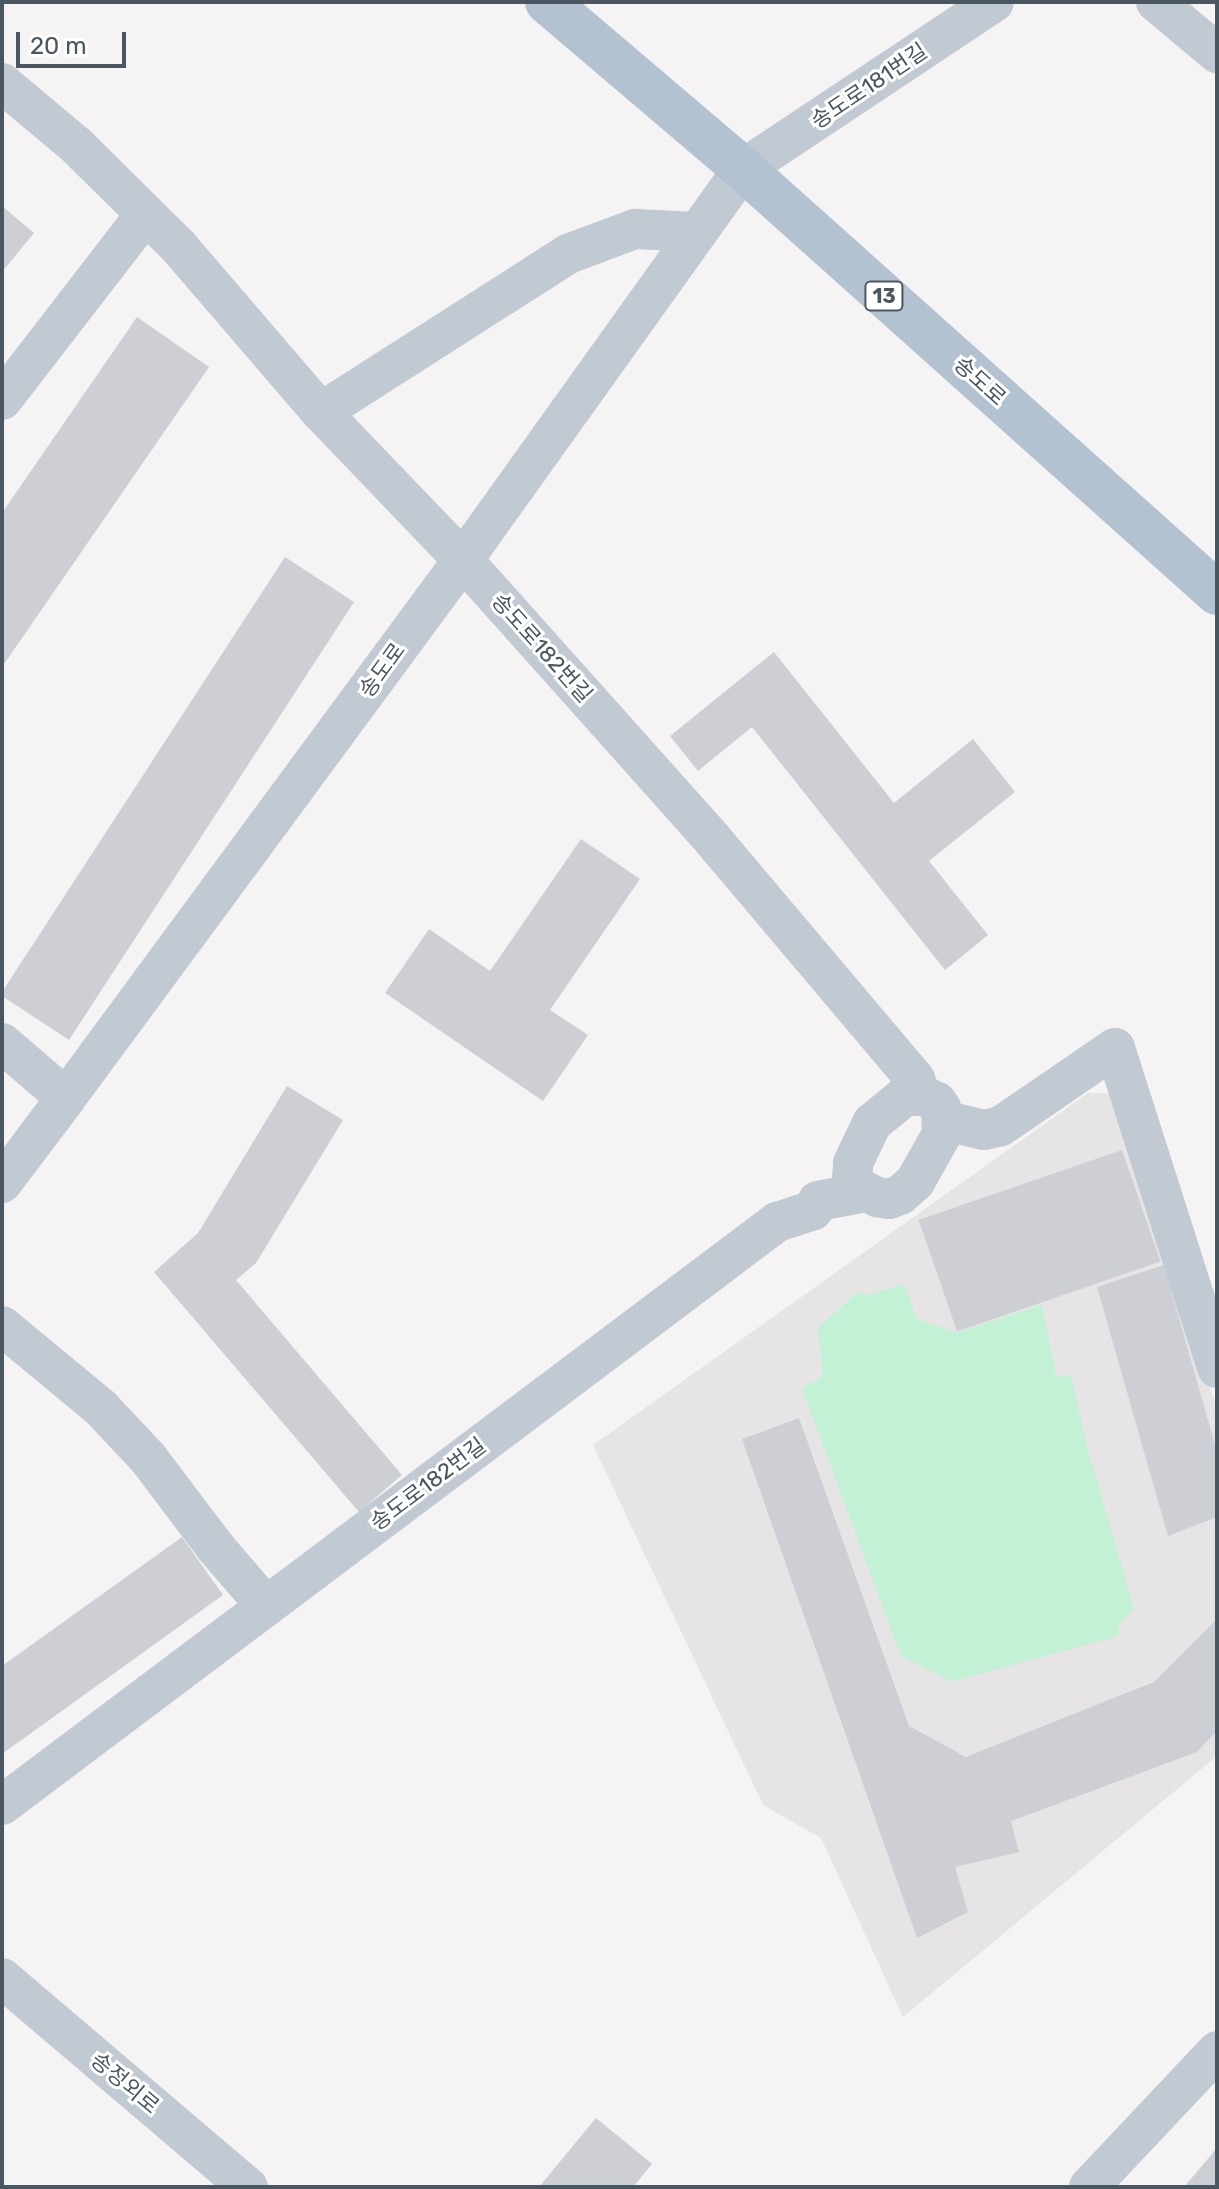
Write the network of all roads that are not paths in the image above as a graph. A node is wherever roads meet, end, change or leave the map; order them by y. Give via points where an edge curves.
1 (547, 2) edge
2 (994, 2) edge
3 (1156, 2) edge
4 (1217, 53) edge
5 (2, 83) edge
6 (743, 169) junction
7 (146, 214) junction
8 (696, 232) junction
9 (2, 400) edge
10 (321, 412) junction
11 (463, 560) junction
12 (1217, 593) edge
13 (2, 1043) edge
14 (66, 1098) junction
15 (932, 1108) junction
16 (2, 1183) edge
17 (866, 1192) junction
18 (2, 1326) edge
19 (1217, 1368) edge
20 (266, 1606) junction
21 (2, 1805) edge
22 (2, 1978) edge
23 (1217, 2051) edge
24 (248, 2187) edge
25 (1089, 2187) edge

1 - 6 main road, 송도로 / 13
2 - 6 street, 송도로181번길
3 - 4 street
5 - 7 street, 송도로182번길
6 - 8 street, 송도로
6 - 12 main road, 송도로 / 13
7 - 9 street
7 - 10 street, 송도로182번길
8 - 10 street via 635,229 568,254
8 - 11 street, 송도로
10 - 11 street, 송도로182번길
11 - 14 street, 송도로
11 - 15 street, 송도로182번길 via 713,840 915,1079
13 - 14 street
14 - 16 street, 송도로
15 - 17 street via 942,1134 915,1182 889,1199
15 - 17 street via 905,1096 872,1123 858,1148 852,1179
15 - 19 street via 984,1130 1001,1126 1115,1048
17 - 20 street, 송도로182번길 via 818,1201 813,1210 777,1222
18 - 20 street via 101,1408 139,1448
20 - 21 street, 송도로182번길
22 - 24 street, 송정외로
23 - 25 street

